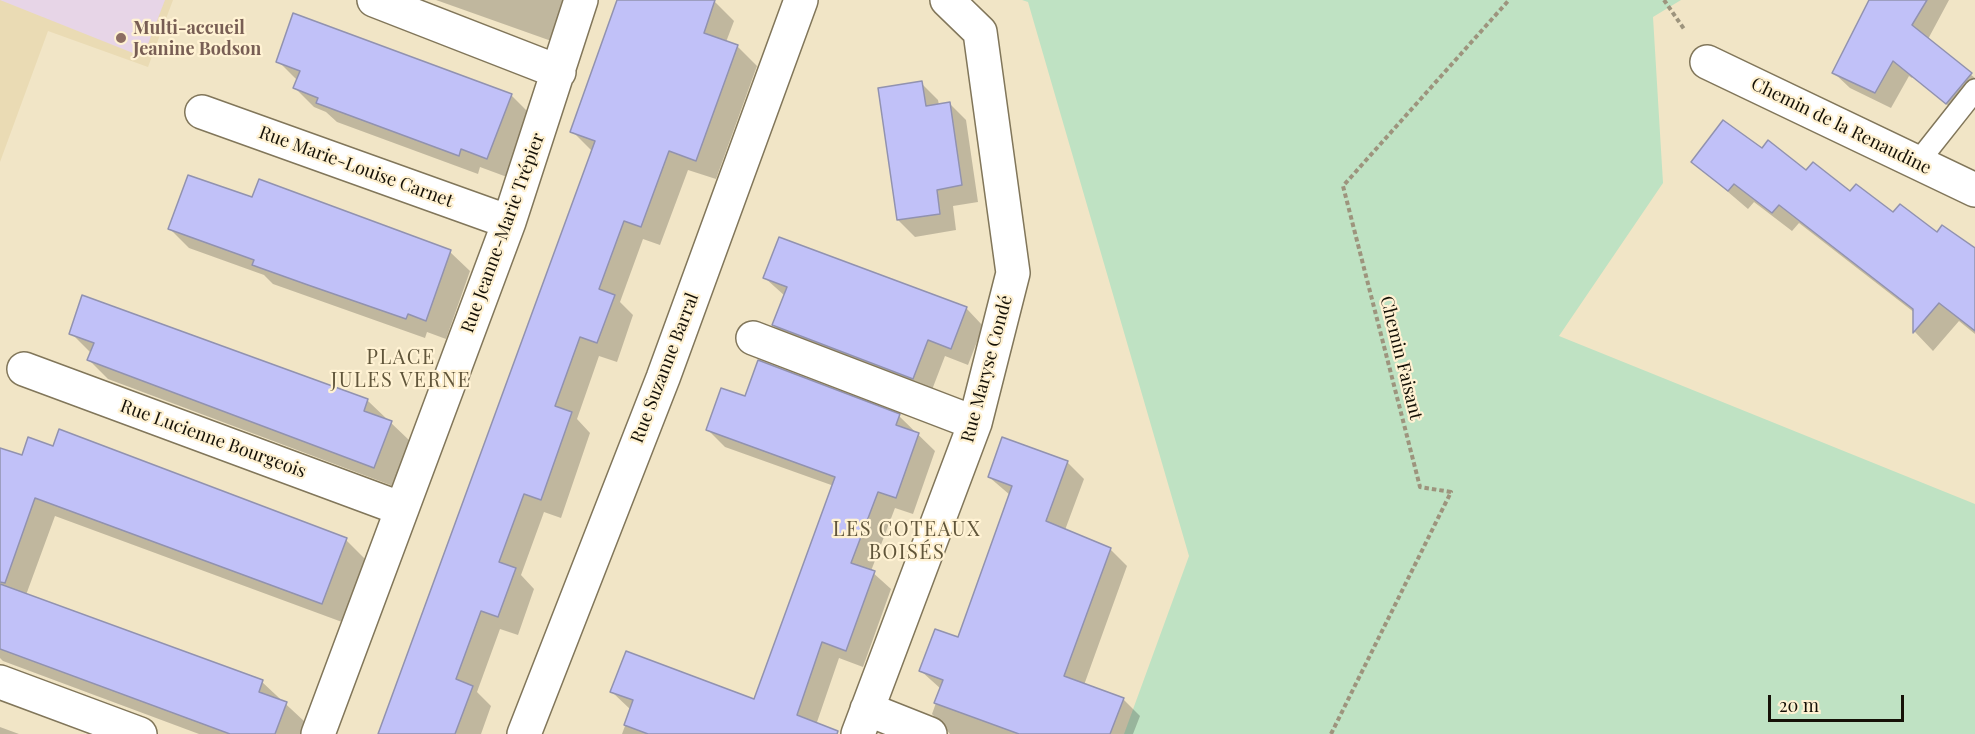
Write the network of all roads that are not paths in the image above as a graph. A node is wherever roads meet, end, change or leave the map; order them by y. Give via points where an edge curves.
1 (374, 0) edge
2 (581, 0) edge
3 (801, 0) edge
4 (947, 0) edge
5 (1707, 62) dead end
6 (559, 72) junction
7 (1975, 90) edge
8 (202, 112) dead end
9 (1917, 162) junction
10 (1975, 190) edge
11 (510, 222) junction
12 (753, 338) dead end
13 (24, 369) dead end
14 (975, 423) junction
15 (402, 509) junction
16 (0, 682) edge
17 (863, 722) edge
18 (140, 734) edge
19 (318, 734) edge
20 (524, 734) edge
21 (930, 734) edge

1 - 6 street
2 - 6 street, Rue Jeanne-Marie Trépier
3 - 20 street, Rue Suzanne Barral via 663,378
4 - 14 street, Rue Maryse Condé via 980,32 1013,273
5 - 9 street, Chemin de la Renaudine
6 - 11 street, Rue Jeanne-Marie Trépier
7 - 9 lane
8 - 11 street, Rue Marie-Louise Carnet
9 - 10 street, Chemin de la Renaudine
11 - 15 street, Rue Jeanne-Marie Trépier
12 - 14 street
13 - 15 street, Rue Lucienne Bourgeois
14 - 17 street, Rue Maryse Condé
15 - 19 street, Rue Jeanne-Marie Trépier
16 - 18 street
17 - 21 street

